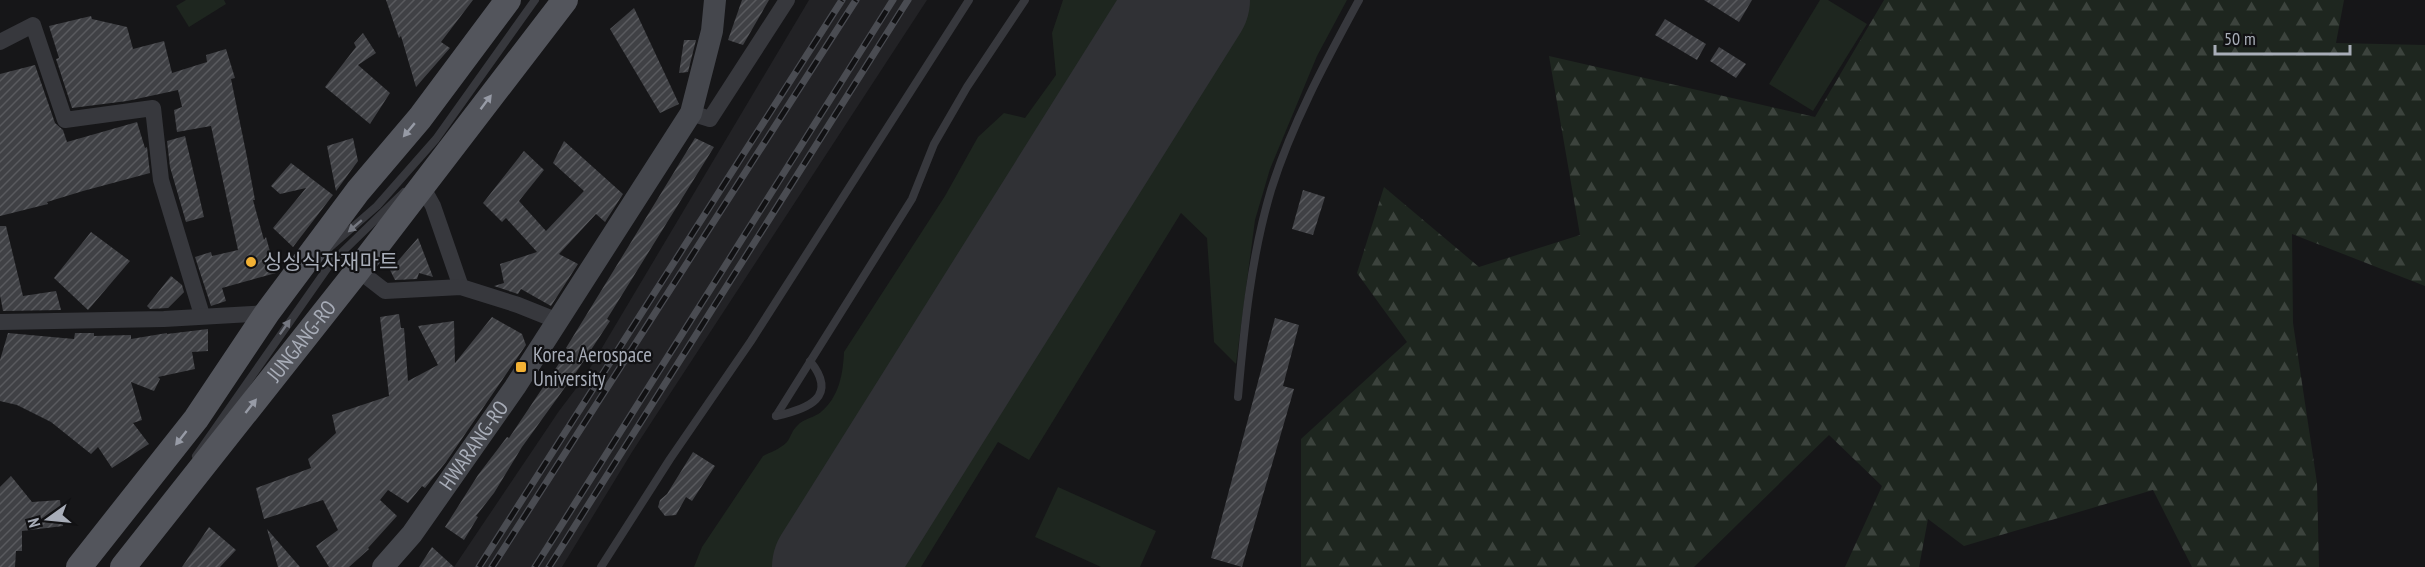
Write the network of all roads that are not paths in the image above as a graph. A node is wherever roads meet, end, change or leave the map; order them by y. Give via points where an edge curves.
1 (508, 0) edge
2 (535, 0) edge
3 (565, 0) edge
4 (715, 0) edge
5 (787, 0) edge
6 (969, 0) edge
7 (1025, 0) edge
8 (1359, 0) edge
9 (0, 42) edge
10 (691, 113) junction
11 (459, 138) junction
12 (422, 186) junction
13 (358, 270) junction
14 (290, 282) junction
15 (461, 287) junction
16 (267, 313) junction
17 (201, 315) junction
18 (558, 321) junction
19 (0, 322) edge
20 (810, 361) junction
21 (1238, 397) dead end
22 (193, 460) dead end
23 (180, 479) dead end
24 (79, 567) edge
25 (123, 567) edge
26 (383, 567) edge
27 (601, 567) edge

1 -> 14 main road, JUNGANG-RO
2 -> 14 lane via 436,139 377,206
11 -> 3 main road, JUNGANG-RO
4 - 10 main road, HWARANG-RO via 712,31
5 - 10 street via 710,119
6 - 27 lane
7 - 20 lane via 967,87 934,144 912,199
8 - 21 lane via 1305,101 1272,189 1258,242
9 - 17 street via 33,25 65,120 153,108 161,180
10 - 18 main road, HWARANG-RO
11 - 12 main road, JUNGANG-RO
22 -> 11 lane via 331,262
12 - 13 main road, JUNGANG-RO
12 - 15 street via 433,206
13 - 15 street via 385,291
25 -> 13 main road, JUNGANG-RO
14 - 16 main road, JUNGANG-RO
15 - 18 street
16 - 17 street
16 -> 24 main road, JUNGANG-RO via 196,419
17 - 19 street
18 - 26 main road, HWARANG-RO via 412,534
20 - 20 lane via 787,398 776,416 802,409 819,398 821,379
23 - 25 lane

